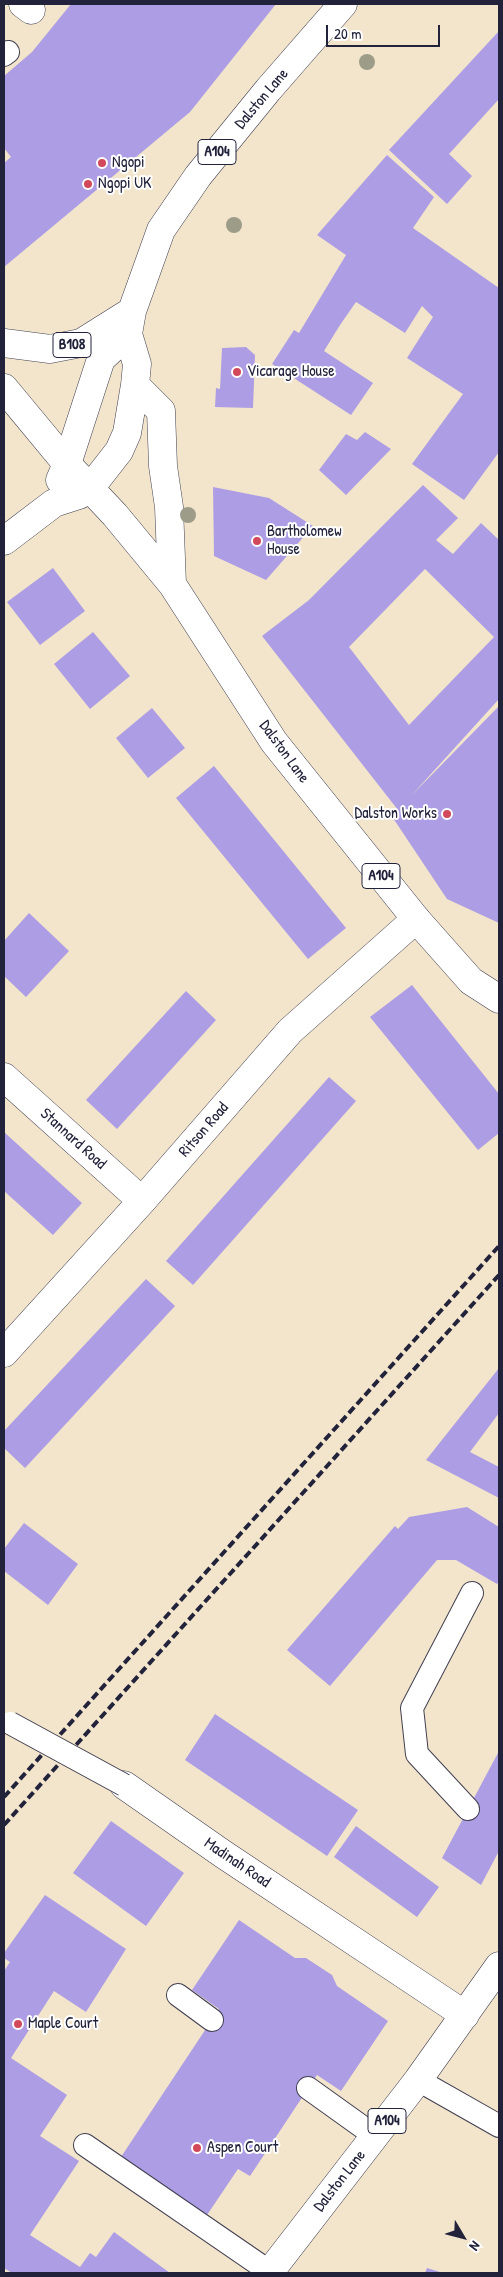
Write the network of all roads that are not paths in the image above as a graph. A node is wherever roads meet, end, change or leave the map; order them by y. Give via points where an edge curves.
1 (343, 4) edge
2 (130, 322) junction
3 (4, 343) edge
4 (135, 385) junction
5 (4, 388) edge
6 (67, 464) junction
7 (90, 488) junction
8 (54, 503) junction
9 (4, 541) edge
10 (172, 584) junction
11 (416, 920) junction
12 (499, 999) edge
13 (4, 1077) edge
14 (142, 1201) junction
15 (4, 1353) edge
16 (472, 1594) dead end
17 (7, 1721) edge
18 (124, 1784) joint
19 (468, 1809) dead end
20 (499, 1966) edge
21 (178, 1996) dead end
22 (465, 2015) junction
23 (212, 2020) dead end
24 (418, 2080) junction
25 (308, 2088) dead end
26 (499, 2126) edge
27 (376, 2136) junction
28 (85, 2145) dead end
29 (270, 2272) edge

1 - 2 main road, Dalston Lane / A104 via 198,176 161,230
2 - 3 main road, B108 via 81,343 50,349
2 - 4 main road via 137,364
2 - 6 main road, Dalston Lane / A104 via 101,359
4 - 7 main road via 127,433 119,451
4 - 10 main road via 161,410
5 - 6 main road
6 - 7 main road, Dalston Lane / A104
6 - 8 main road via 56,489
7 - 8 main road
7 - 10 main road, Dalston Lane / A104
8 - 9 main road
10 - 11 main road, Dalston Lane / A104 via 274,742
11 - 12 main road, Dalston Lane / A104 via 471,981
11 - 14 main road, Ritson Road via 290,1031
13 - 14 main road, Stannard Road
14 - 15 main road, Ritson Road
16 - 19 lane via 412,1708 417,1754
17 - 18 lane, Madinah Road, bridge
18 - 22 main road, Madinah Road
20 - 22 main road, Dalston Lane / A104
21 - 23 lane
22 - 24 main road, Dalston Lane / A104
24 - 26 lane
24 - 27 main road, Dalston Lane / A104
25 - 27 lane
27 - 29 main road, Dalston Lane / A104
28 - 29 lane

